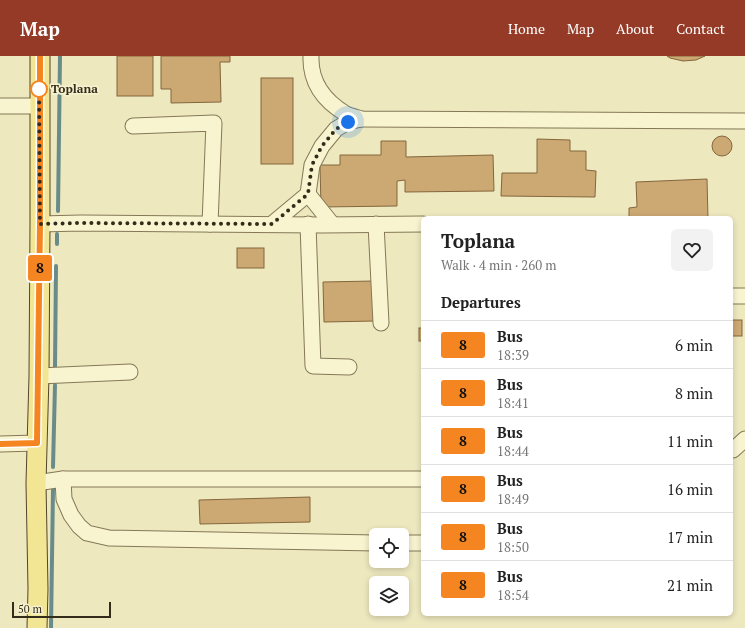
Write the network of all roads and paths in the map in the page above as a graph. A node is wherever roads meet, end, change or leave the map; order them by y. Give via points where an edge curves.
1 (40, 56) edge
2 (311, 56) edge
3 (0, 106) edge
4 (39, 106) junction
5 (361, 119) junction
6 (745, 121) edge
7 (133, 126) dead end
8 (308, 194) junction
9 (40, 224) junction
10 (210, 224) junction
11 (272, 224) junction
12 (308, 224) junction
13 (332, 224) junction
14 (376, 224) junction
15 (421, 224) edge
16 (733, 296) edge
17 (745, 296) edge
18 (381, 323) dead end
19 (349, 367) dead end
20 (130, 372) dead end
21 (39, 376) junction
22 (745, 439) edge
23 (37, 443) junction
24 (0, 444) edge
25 (733, 450) edge
26 (62, 479) junction
27 (421, 479) edge
28 (36, 483) junction
29 (369, 542) edge
30 (409, 543) edge
31 (421, 543) edge
32 (36, 628) edge

1 - 4 main road
2 - 5 street via 310,64 314,79 322,94 347,114
3 - 4 street
4 - 9 main road
5 - 6 street
5 - 8 street via 348,122 336,129 322,146 312,165
7 - 10 street via 214,123
8 - 11 street
8 - 13 street
9 - 10 street
9 - 21 main road
10 - 11 street
11 - 12 street
12 - 13 street
12 - 19 street via 313,366
13 - 14 street
14 - 15 street
14 - 18 street
16 - 17 street
20 - 21 street
21 - 23 main road
22 - 25 street
23 - 24 street
23 - 28 main road
26 - 27 street
26 - 28 street
26 - 29 street via 64,499 79,526 88,533 109,538
28 - 32 main road
30 - 31 street

